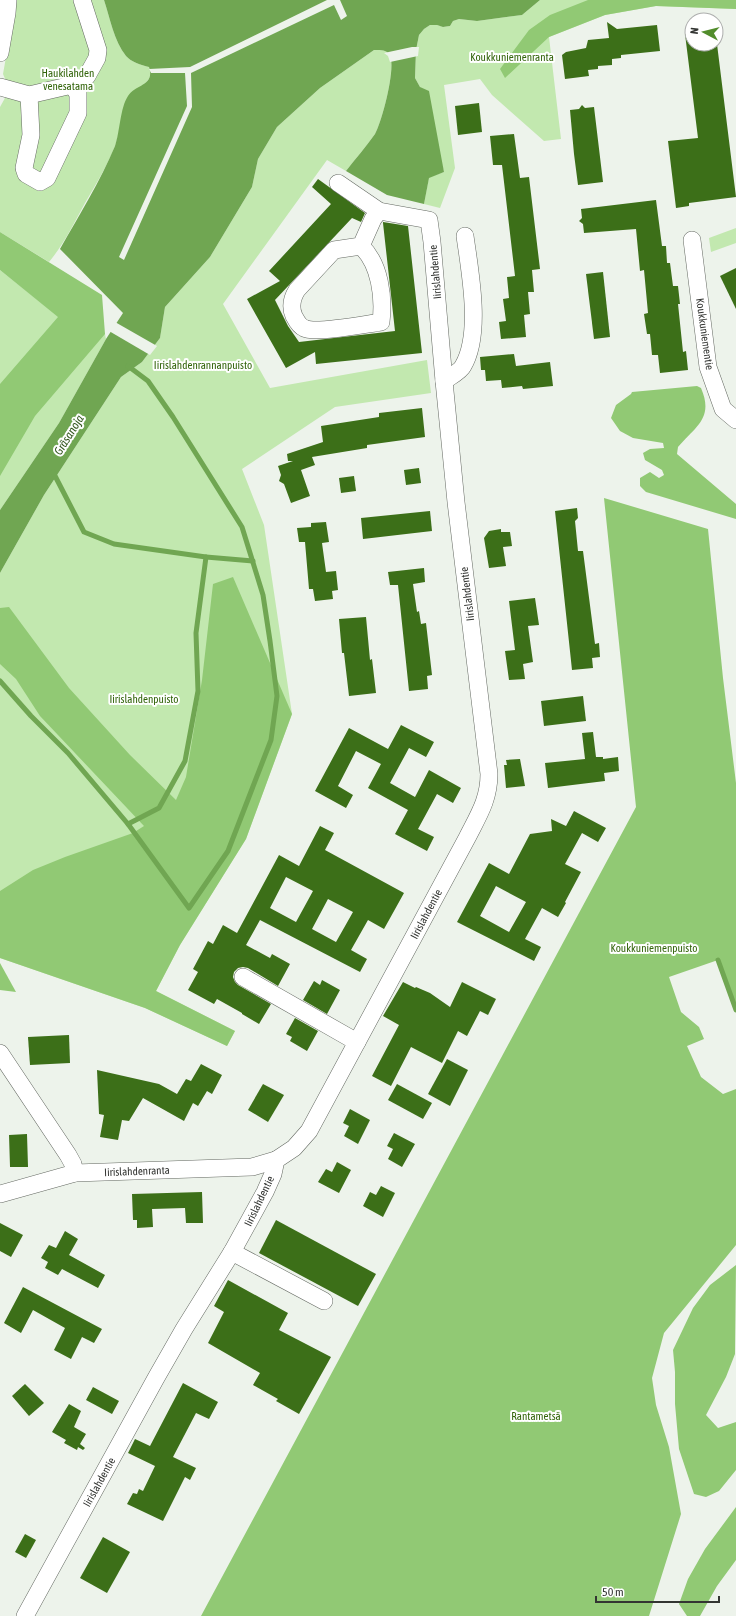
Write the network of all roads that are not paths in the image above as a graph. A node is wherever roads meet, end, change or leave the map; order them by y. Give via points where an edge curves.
1 (8, 0) edge
2 (82, 0) edge
3 (0, 54) edge
4 (72, 85) junction
5 (0, 87) edge
6 (29, 95) junction
7 (338, 183) dead end
8 (379, 211) junction
9 (465, 236) dead end
10 (692, 240) dead end
11 (361, 246) junction
12 (444, 381) junction
13 (736, 420) edge
14 (243, 977) dead end
15 (357, 1042) junction
16 (0, 1053) edge
17 (276, 1160) junction
18 (75, 1172) junction
19 (0, 1194) edge
20 (232, 1252) junction
21 (324, 1302) dead end
22 (25, 1616) edge

1 - 3 street
2 - 4 street via 98,50 97,58 87,76
4 - 6 street
4 - 6 street via 78,94 78,113 47,178 40,182 26,174 24,168 31,135
5 - 6 street
7 - 8 street, Iirislahdentie
8 - 11 street
8 - 12 street, Iirislahdentie via 429,220
9 - 12 street via 473,300 473,339 463,367
10 - 13 street, Koukkuniementie via 708,366 723,409
11 - 11 street via 334,250 297,290 293,297 292,311 304,328 316,330 381,322 383,306 375,266
12 - 15 street, Iirislahdentie via 489,789 486,801 467,838
14 - 15 street
15 - 17 street, Iirislahdentie via 309,1131 294,1148
16 - 18 street via 68,1155
17 - 18 street, Iirislahdenranta via 252,1167
17 - 20 street, Iirislahdentie via 265,1192
18 - 19 street, Iirislahdenranta
20 - 21 street
20 - 22 street, Iirislahdentie via 162,1366

